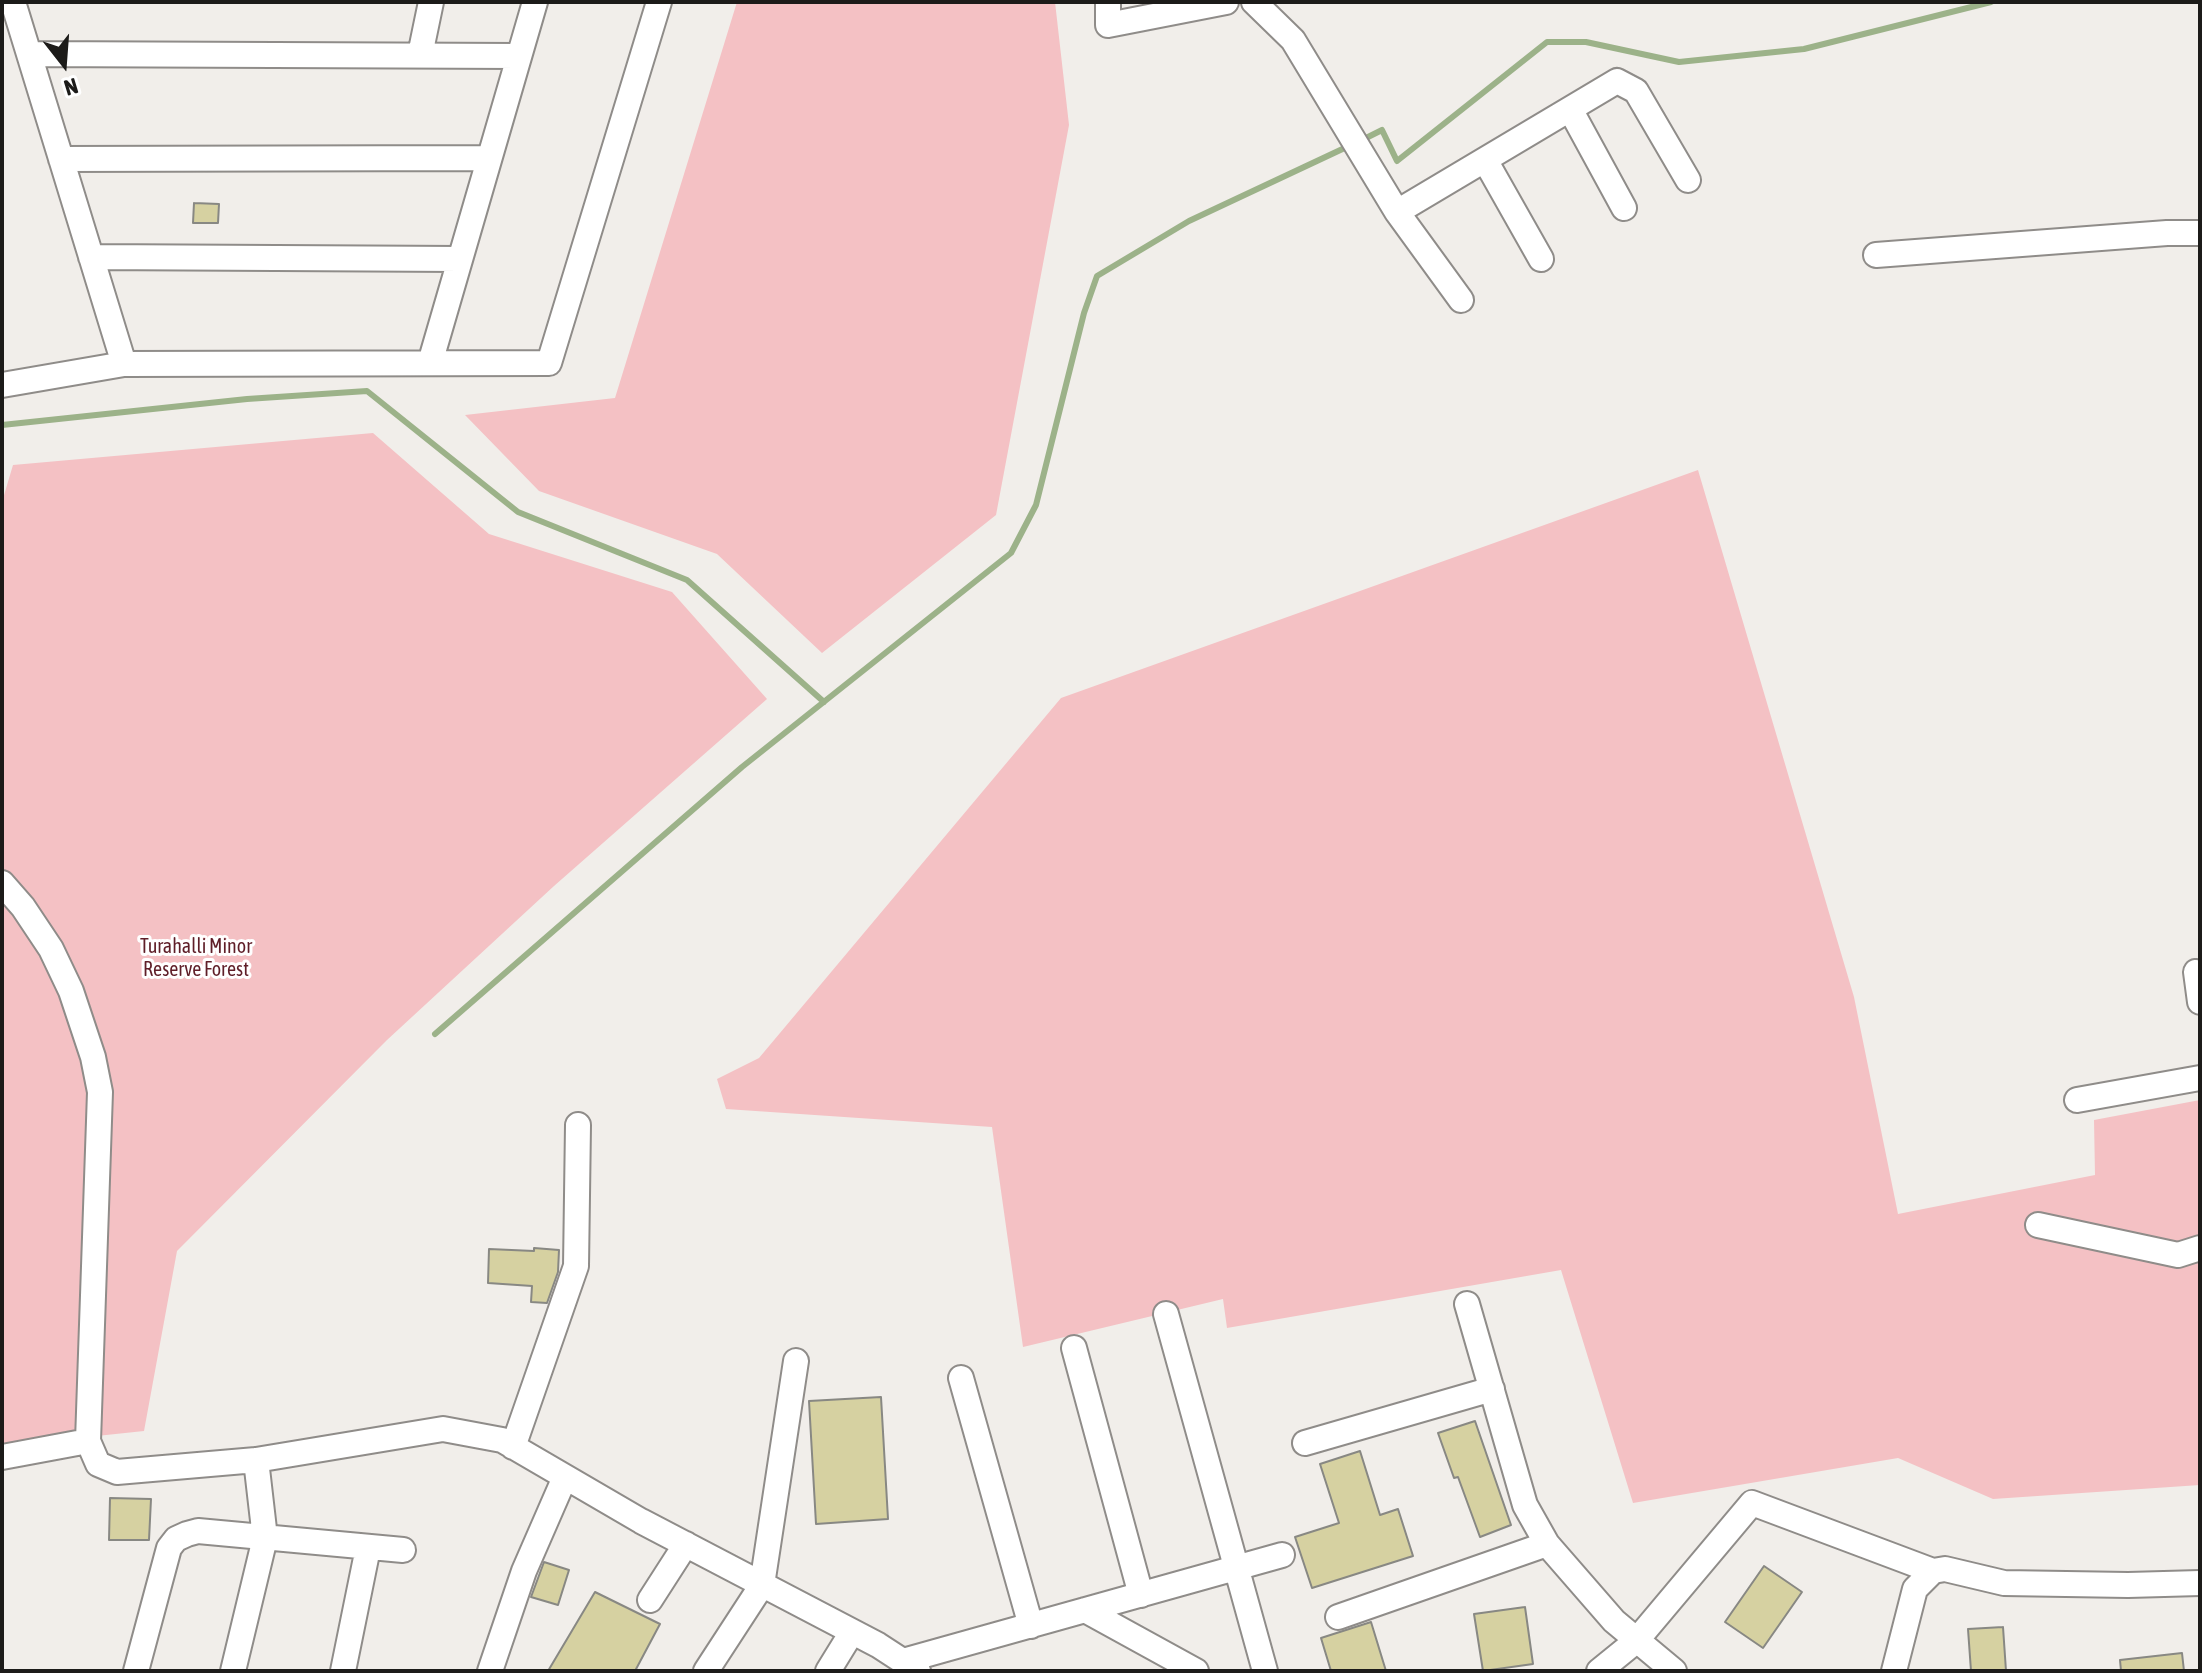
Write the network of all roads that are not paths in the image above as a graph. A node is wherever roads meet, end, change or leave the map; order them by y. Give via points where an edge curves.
1 (13, 2) edge
2 (431, 2) edge
3 (535, 2) edge
4 (659, 2) edge
5 (1108, 2) edge
6 (1226, 2) edge
7 (1254, 2) edge
8 (29, 54) junction
9 (420, 55) junction
10 (519, 56) junction
11 (1570, 109) junction
12 (489, 158) junction
13 (61, 159) junction
14 (1485, 160) junction
15 (1688, 180) dead end
16 (1624, 208) dead end
17 (1397, 212) junction
18 (2200, 233) edge
19 (1876, 255) dead end
20 (91, 257) junction
21 (460, 259) junction
22 (1541, 259) dead end
23 (1461, 300) dead end
24 (430, 363) junction
25 (124, 364) junction
26 (2, 385) edge
27 (2, 883) edge
28 (2196, 972) dead end
29 (2200, 1002) edge
30 (2200, 1078) edge
31 (2077, 1100) dead end
32 (578, 1125) dead end
33 (2038, 1225) dead end
34 (2200, 1248) edge
35 (1467, 1304) dead end
36 (1166, 1314) dead end
37 (1074, 1348) dead end
38 (796, 1361) dead end
39 (961, 1378) dead end
40 (1492, 1389) junction
41 (88, 1441) junction
42 (1305, 1443) dead end
43 (513, 1447) junction
44 (2, 1457) edge
45 (256, 1460) junction
46 (565, 1477) junction
47 (265, 1538) junction
48 (686, 1544) junction
49 (1547, 1544) junction
50 (368, 1548) junction
51 (403, 1550) dead end
52 (1282, 1555) dead end
53 (1237, 1568) junction
54 (1933, 1571) junction
55 (2200, 1583) edge
56 (762, 1585) junction
57 (1141, 1595) junction
58 (650, 1600) dead end
59 (1085, 1610) junction
60 (1338, 1617) dead end
61 (1031, 1626) junction
62 (852, 1632) junction
63 (1636, 1641) junction
64 (910, 1666) edge
65 (136, 1671) edge
66 (233, 1671) edge
67 (343, 1671) edge
68 (490, 1671) edge
69 (706, 1671) edge
70 (828, 1671) edge
71 (1196, 1671) edge
72 (1265, 1671) edge
73 (1599, 1671) edge
74 (1674, 1671) edge
75 (1894, 1671) edge

1 - 8 street
2 - 9 street
3 - 10 street
4 - 24 street via 549,363
5 - 6 street via 1108,25
7 - 17 street via 1293,40
8 - 9 street
8 - 13 street
9 - 10 street
10 - 12 street
11 - 14 street
11 - 15 street via 1617,81 1636,91
11 - 16 street
12 - 13 street
12 - 21 street
13 - 20 street
14 - 17 street
14 - 22 street
17 - 23 street
18 - 19 street
20 - 21 street
20 - 25 street
21 - 24 street
24 - 25 street
25 - 26 street
27 - 41 street via 51,949 71,991 100,1092
28 - 29 street
30 - 31 street
32 - 43 street via 576,1266
33 - 34 street via 2178,1255
35 - 40 street
36 - 53 street
37 - 57 street
38 - 56 street
39 - 61 street
40 - 42 street
40 - 49 street via 1525,1505
41 - 44 street
41 - 45 street via 98,1464 117,1472
43 - 45 street via 502,1440 443,1429
43 - 46 street
45 - 47 street
46 - 48 street
46 - 68 street via 524,1571
47 - 50 street
47 - 65 street via 198,1531 176,1539 169,1548
47 - 66 street
48 - 56 street
48 - 58 street
49 - 60 street
49 - 63 street
50 - 51 street
50 - 67 street
52 - 53 street
53 - 57 street
53 - 72 street
54 - 55 street via 2004,1583
54 - 63 street via 1752,1503
54 - 75 street via 1915,1589
56 - 62 street
56 - 69 street
57 - 59 street
59 - 61 street
59 - 71 street
61 - 64 street
62 - 64 street
62 - 70 street
63 - 73 street
63 - 74 street

